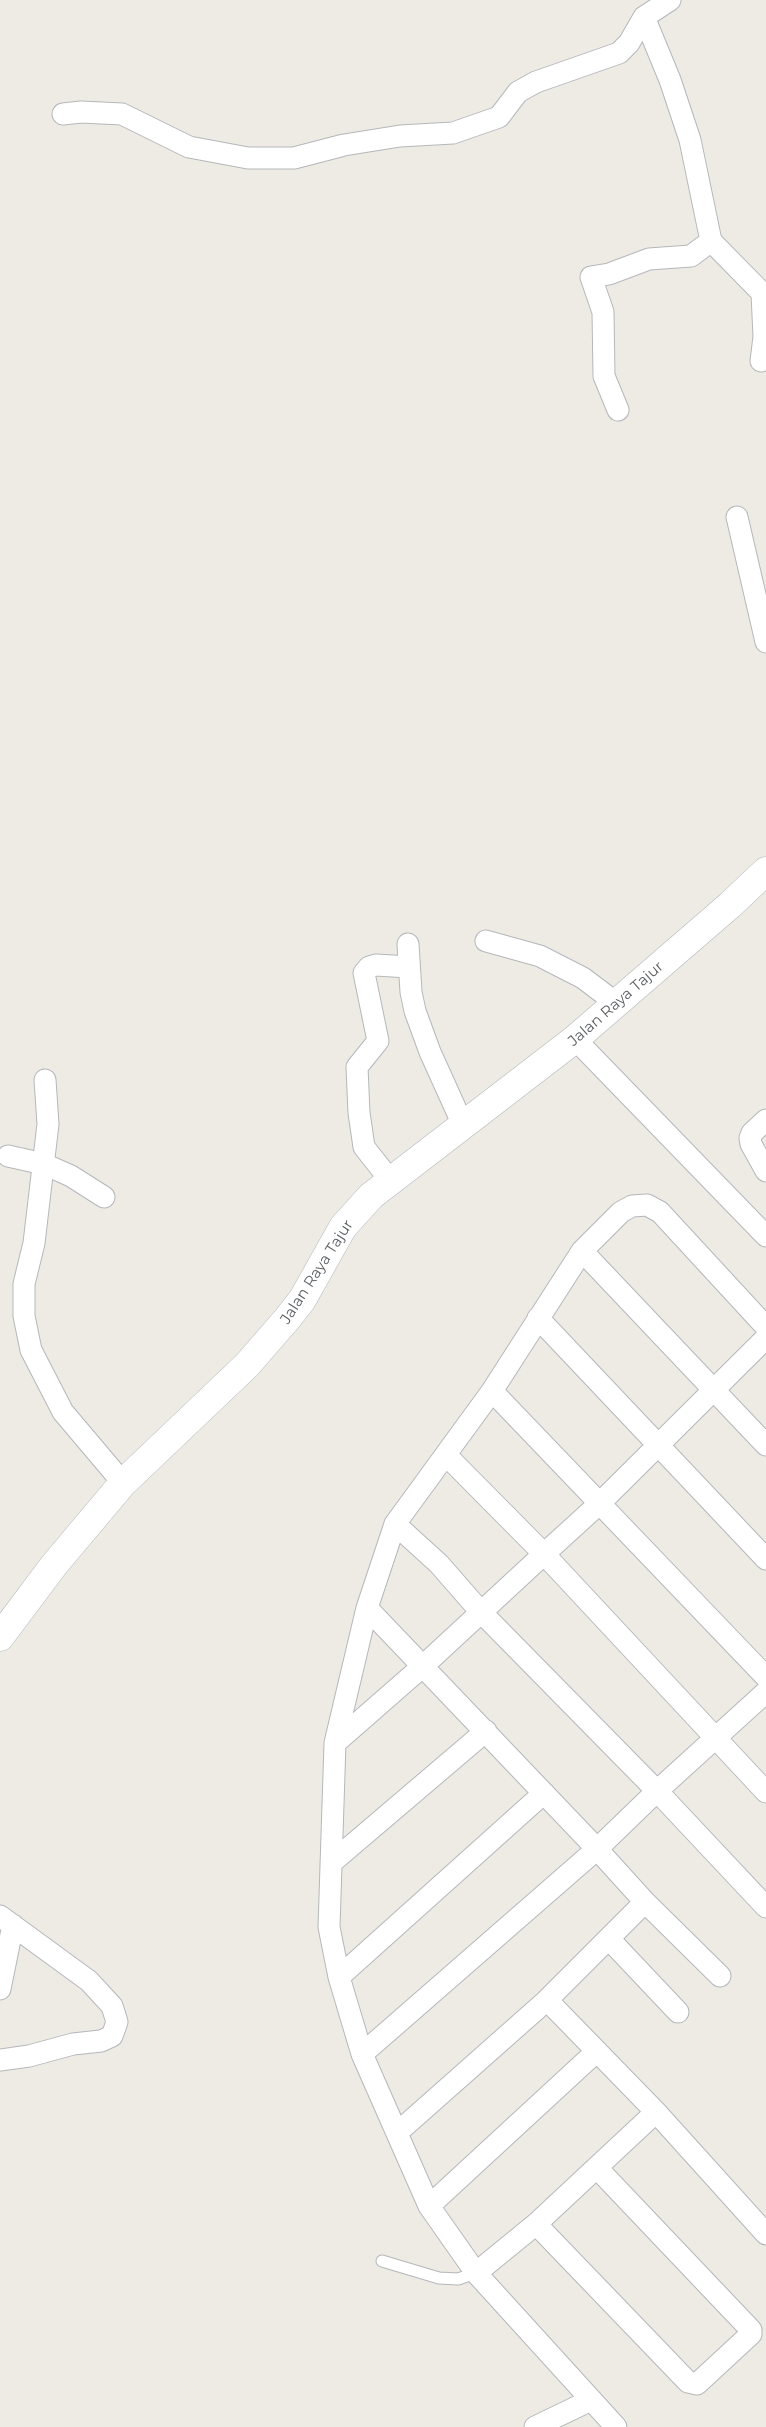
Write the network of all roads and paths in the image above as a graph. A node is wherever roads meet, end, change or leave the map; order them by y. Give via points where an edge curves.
1 (670, 0) edge
2 (644, 17) junction
3 (63, 114) dead end
4 (711, 241) junction
5 (761, 361) dead end
6 (618, 410) dead end
7 (737, 517) dead end
8 (766, 642) edge
9 (766, 871) edge
10 (486, 940) dead end
11 (408, 944) dead end
12 (409, 967) junction
13 (616, 1003) junction
14 (575, 1040) junction
15 (45, 1080) dead end
16 (766, 1120) edge
17 (463, 1126) junction
18 (8, 1156) dead end
19 (44, 1164) junction
20 (766, 1171) edge
21 (390, 1180) junction
22 (104, 1197) dead end
23 (765, 1232) edge
24 (582, 1252) junction
25 (538, 1318) junction
26 (766, 1327) edge
27 (766, 1338) edge
28 (492, 1391) junction
29 (714, 1391) junction
30 (658, 1444) junction
31 (766, 1445) edge
32 (446, 1455) junction
33 (123, 1483) junction
34 (600, 1503) junction
35 (395, 1524) junction
36 (544, 1554) junction
37 (766, 1559) edge
38 (367, 1608) junction
39 (480, 1611) junction
40 (0, 1637) edge
41 (423, 1666) junction
42 (766, 1678) edge
43 (766, 1692) edge
44 (486, 1731) junction
45 (714, 1738) junction
46 (335, 1743) junction
47 (657, 1791) junction
48 (766, 1792) edge
49 (544, 1793) junction
50 (597, 1849) junction
51 (332, 1863) junction
52 (645, 1902) junction
53 (766, 1907) edge
54 (7, 1920) edge
55 (609, 1939) junction
56 (720, 1976) dead end
57 (339, 1977) junction
58 (0, 1989) edge
59 (547, 2000) junction
60 (678, 2012) dead end
61 (597, 2051) junction
62 (362, 2054) junction
63 (0, 2060) edge
64 (656, 2112) junction
65 (398, 2132) junction
66 (598, 2169) junction
67 (429, 2206) junction
68 (536, 2224) junction
69 (766, 2234) edge
70 (382, 2261) dead end
71 (476, 2273) junction
72 (591, 2400) junction
73 (535, 2427) edge
74 (616, 2427) edge

1 - 2 street
2 - 3 street via 629,43 619,53 536,82 518,92 499,117 453,133 400,136 344,145 294,158 248,158 189,147 122,114
2 - 4 street via 690,140
4 - 5 street via 762,293 764,337
4 - 6 street via 691,256 649,260 591,277 602,312 604,376
7 - 8 street
9 - 13 main road, Jalan Raya Tajur
10 - 13 street via 540,956 583,978
11 - 12 street
12 - 17 street via 415,1011
12 - 21 street via 376,965 364,973 378,1041 357,1067 359,1113 364,1147
13 - 14 main road, Jalan Raya Tajur
14 - 17 main road, Jalan Raya Tajur
14 - 23 street
15 - 19 street via 48,1124
16 - 20 street via 750,1138
17 - 21 main road, Jalan Raya Tajur
18 - 19 street
19 - 22 street
19 - 33 street via 34,1243 24,1284 24,1316 30,1350 63,1412
21 - 33 main road, Jalan Raya Tajur via 343,1227 302,1300 287,1319 246,1365
24 - 25 street
24 - 26 street via 622,1212 632,1206 646,1205 660,1212
24 - 29 street
25 - 28 street
25 - 30 street
27 - 29 street
28 - 32 street
28 - 34 street
29 - 30 street
29 - 31 street
30 - 34 street
30 - 37 street
32 - 35 street
32 - 36 street
33 - 40 main road, Jalan Raya Tajur via 54,1565
34 - 36 street
34 - 42 street
35 - 38 street
35 - 39 street via 439,1564
36 - 39 street
36 - 45 street
38 - 41 street
38 - 46 street
39 - 41 street
39 - 47 street
41 - 44 street
41 - 46 street
43 - 45 street
44 - 49 street
44 - 51 street
45 - 47 street
45 - 48 street
46 - 51 street
47 - 50 street
47 - 53 street
49 - 50 street
49 - 57 street
50 - 52 street
50 - 62 street
51 - 57 street via 329,1928
52 - 55 street
52 - 56 street
54 - 58 street
54 - 63 street via 89,1981 112,2006 117,2022 112,2036 101,2041
55 - 59 street
55 - 60 street
57 - 62 street
59 - 61 street
59 - 65 street
61 - 64 street
61 - 67 street
62 - 65 street
64 - 66 street
64 - 69 street
65 - 67 street
66 - 68 street
66 - 68 street via 751,2330 751,2334 697,2384 688,2382
67 - 71 street
68 - 71 street
70 - 71 lane via 439,2278 458,2279
71 - 72 street
72 - 73 street
72 - 74 street

